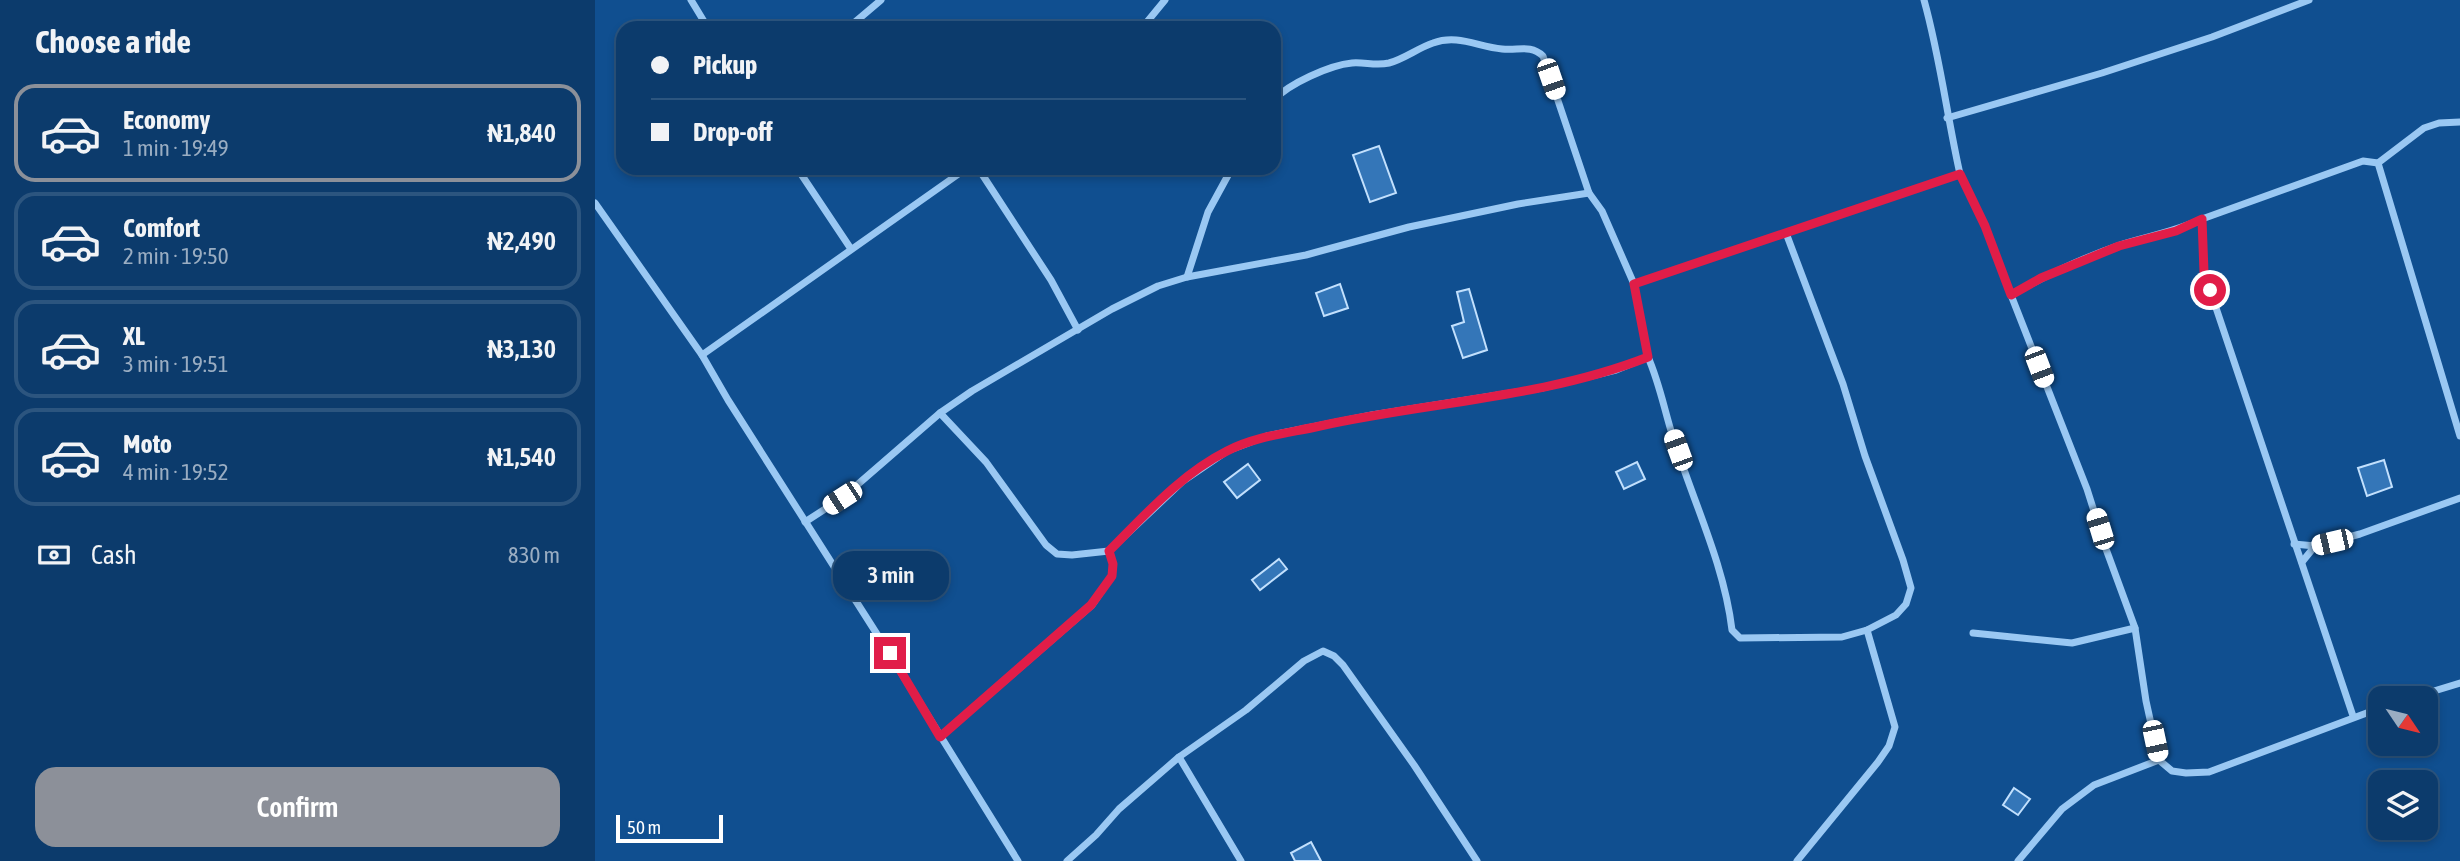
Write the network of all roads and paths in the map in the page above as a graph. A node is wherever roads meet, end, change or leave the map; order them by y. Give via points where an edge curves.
1 (691, 0) edge
2 (881, 0) edge
3 (1165, 0) edge
4 (1924, 0) edge
5 (2309, 0) edge
6 (704, 21) edge
7 (856, 21) edge
8 (1148, 21) edge
9 (1281, 94) edge
10 (1947, 118) junction
11 (2460, 122) edge
12 (2378, 163) junction
13 (1960, 174) junction
14 (802, 175) edge
15 (957, 175) edge
16 (983, 175) edge
17 (1228, 175) edge
18 (1589, 193) junction
19 (595, 203) edge
20 (2202, 219) junction
21 (1786, 233) junction
22 (851, 249) junction
23 (1187, 277) junction
24 (1634, 284) junction
25 (2011, 295) junction
26 (1078, 330) junction
27 (702, 355) junction
28 (1648, 357) junction
29 (940, 413) junction
30 (2460, 436) edge
31 (2460, 498) edge
32 (805, 522) junction
33 (2294, 544) junction
34 (2315, 546) junction
35 (1109, 551) junction
36 (2302, 562) junction
37 (2135, 628) junction
38 (1867, 630) junction
39 (1973, 632) dead end
40 (2460, 683) edge
41 (2438, 690) edge
42 (2368, 712) edge
43 (2353, 716) junction
44 (940, 737) junction
45 (1179, 757) junction
46 (2159, 760) junction
47 (1018, 861) edge
48 (1067, 861) edge
49 (1241, 861) edge
50 (1477, 861) edge
51 (1797, 861) edge
52 (2018, 861) edge

1 - 6 street
2 - 7 street
3 - 8 street
4 - 10 street
5 - 10 street via 2102,73
9 - 18 street via 1313,76 1352,63 1392,62 1436,42 1456,39 1504,50 1531,49 1543,57
10 - 13 street
11 - 12 street via 2424,128
12 - 20 street via 2352,165
12 - 30 street
13 - 21 street
13 - 25 street
14 - 22 street
15 - 22 street
16 - 26 street
17 - 23 street via 1208,212
18 - 23 street via 1518,204
18 - 24 street via 1602,211
19 - 27 street
20 - 25 street via 2119,246
20 - 33 street via 2204,272
21 - 24 street
21 - 38 street via 1843,384 1911,588 1896,615
22 - 27 street
23 - 26 street via 1158,286
24 - 28 street
25 - 37 street via 2087,489
26 - 29 street
27 - 32 street
28 - 35 street via 1542,388 1267,436 1227,451 1183,481
28 - 38 street via 1726,591 1735,635 1842,637
29 - 32 street via 842,498
29 - 35 street via 986,462 1057,554
31 - 34 street
32 - 44 street
33 - 34 street
33 - 36 street
34 - 36 street
35 - 44 street via 1112,576 1091,605
36 - 43 street
37 - 39 street via 2071,643
37 - 46 street
38 - 51 street via 1895,727 1878,762
40 - 41 street
42 - 43 street
43 - 46 street via 2209,772 2172,771
44 - 47 street
45 - 48 street
45 - 49 street
45 - 50 street via 1246,710 1304,661 1323,652 1343,665
46 - 52 street via 2094,785 2062,809

